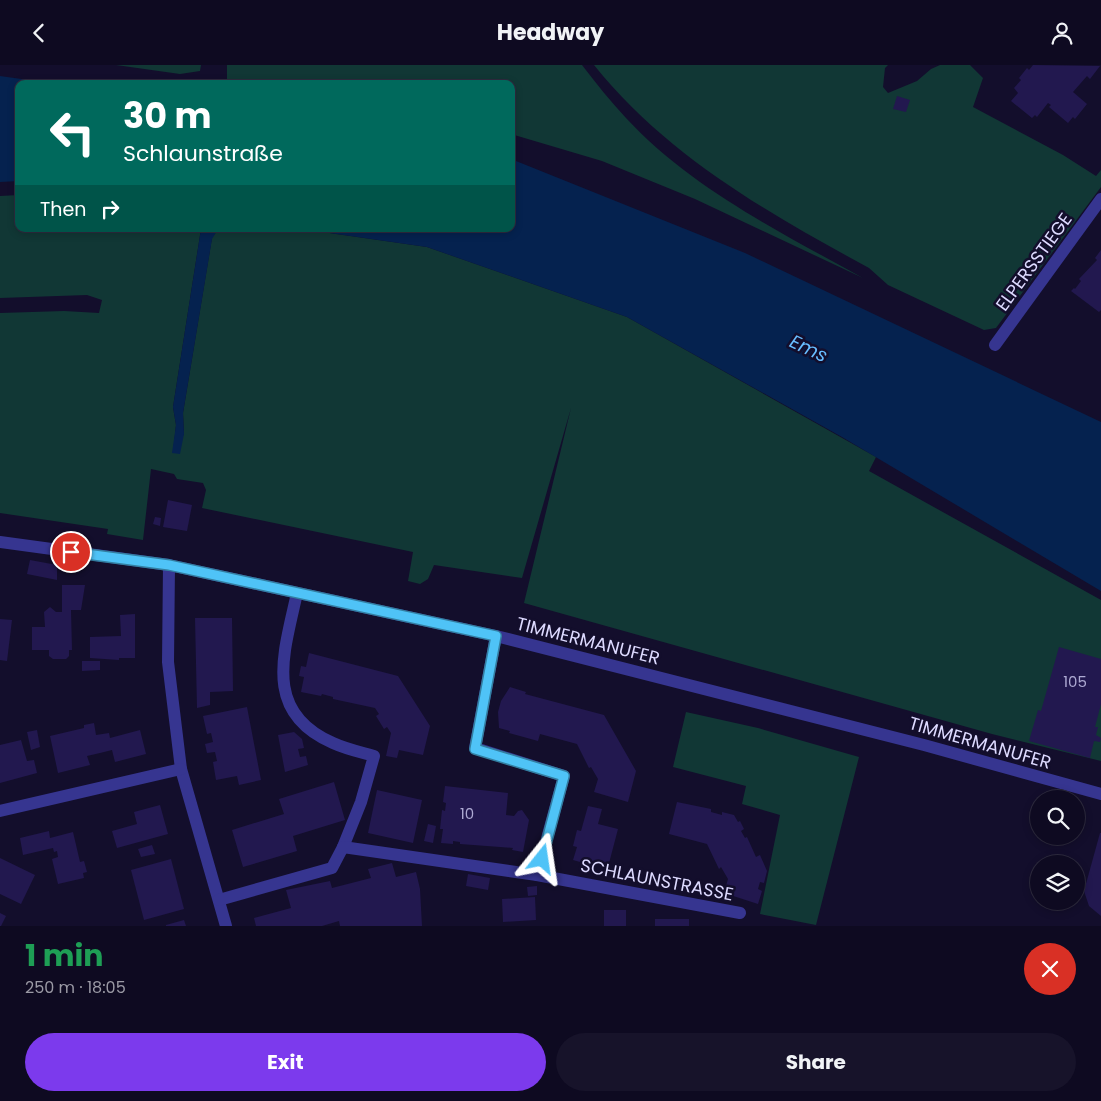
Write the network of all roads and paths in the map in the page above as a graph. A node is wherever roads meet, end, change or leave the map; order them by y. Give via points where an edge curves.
1 (1101, 199) edge
2 (995, 345) dead end
3 (0, 542) edge
4 (169, 565) junction
5 (297, 593) junction
6 (496, 636) junction
7 (181, 769) junction
8 (1101, 794) edge
9 (0, 811) edge
10 (343, 847) junction
11 (537, 875) junction
12 (219, 900) junction
13 (740, 913) dead end
14 (226, 926) edge

1 - 2 street, ELPERSSTIEGE
3 - 4 street, TIMMERMANUFER
4 - 5 street, TIMMERMANUFER
4 - 7 street via 168,662
5 - 6 street, TIMMERMANUFER
5 - 10 street via 283,657 282,680 288,705 302,723 332,743 374,756 361,802
6 - 8 street, TIMMERMANUFER via 924,745
6 - 11 street via 475,749 564,776
7 - 9 street
7 - 12 street
10 - 11 street, SCHLAUNSTRASSE
10 - 12 street via 332,868
11 - 13 street, SCHLAUNSTRASSE
12 - 14 street

